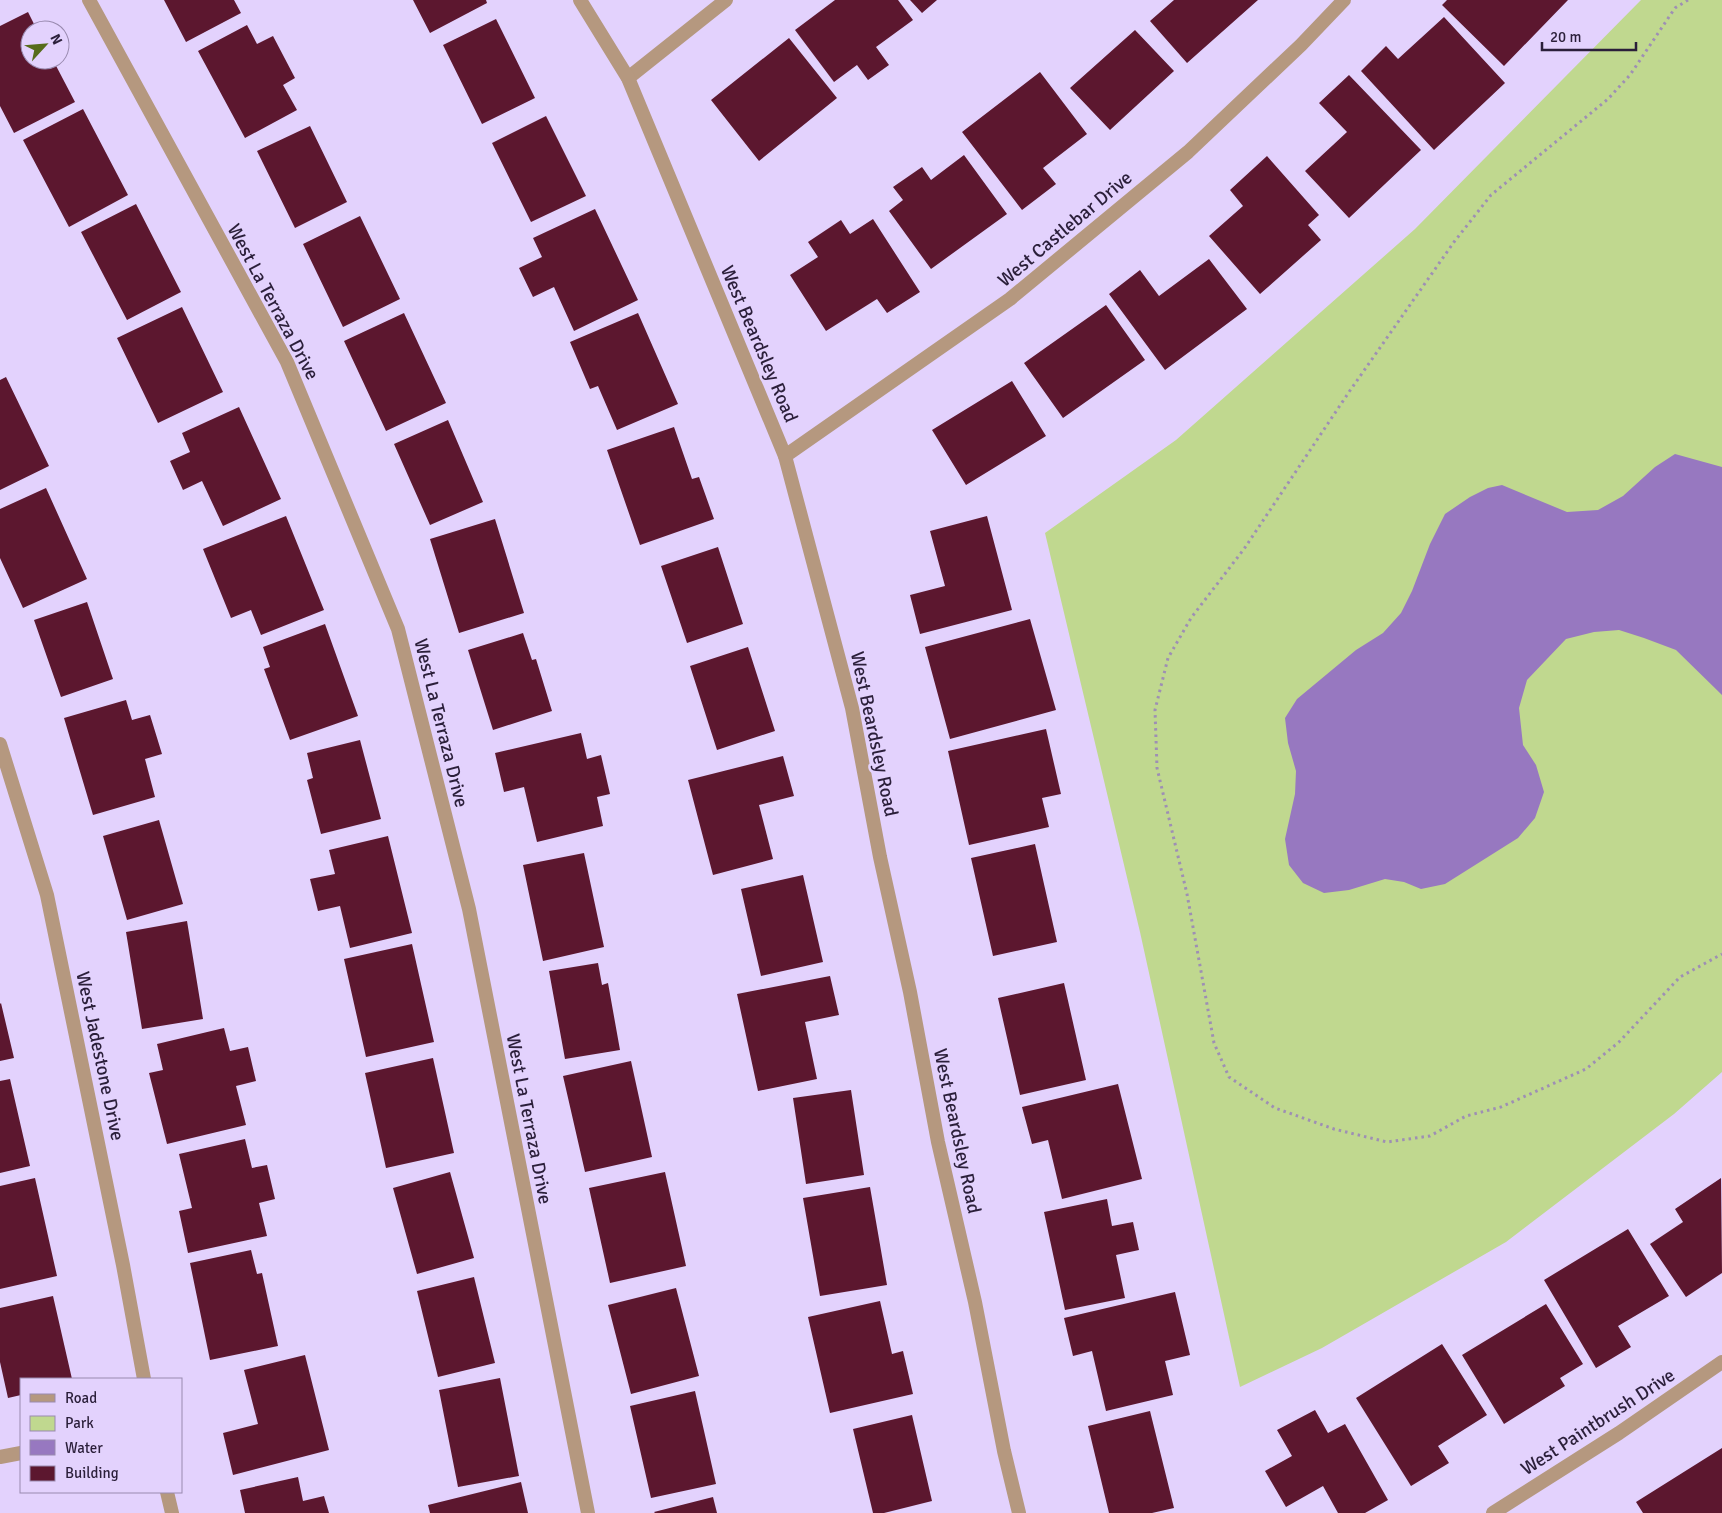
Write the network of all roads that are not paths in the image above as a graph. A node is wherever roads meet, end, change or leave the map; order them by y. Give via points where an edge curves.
1 (89, 0) edge
2 (580, 0) edge
3 (726, 0) edge
4 (1344, 0) edge
5 (628, 78) junction
6 (785, 456) junction
7 (0, 744) edge
8 (1722, 1362) edge
9 (144, 1378) edge
10 (20, 1453) edge
11 (0, 1457) edge
12 (167, 1493) edge
13 (172, 1513) edge
14 (588, 1513) edge
15 (1020, 1513) edge
16 (1493, 1513) edge

1 - 14 street, West La Terraza Drive via 288,362 398,628 469,909
2 - 5 street, West Beardsley Road
3 - 5 street
4 - 6 street, West Castlebar Drive via 1188,152 1010,299
5 - 6 street, West Beardsley Road
6 - 15 street, West Beardsley Road via 852,708 938,1142
7 - 9 street, West Jadestone Drive via 47,895
8 - 16 street, West Paintbrush Drive via 1619,1433
10 - 11 street
12 - 13 street

